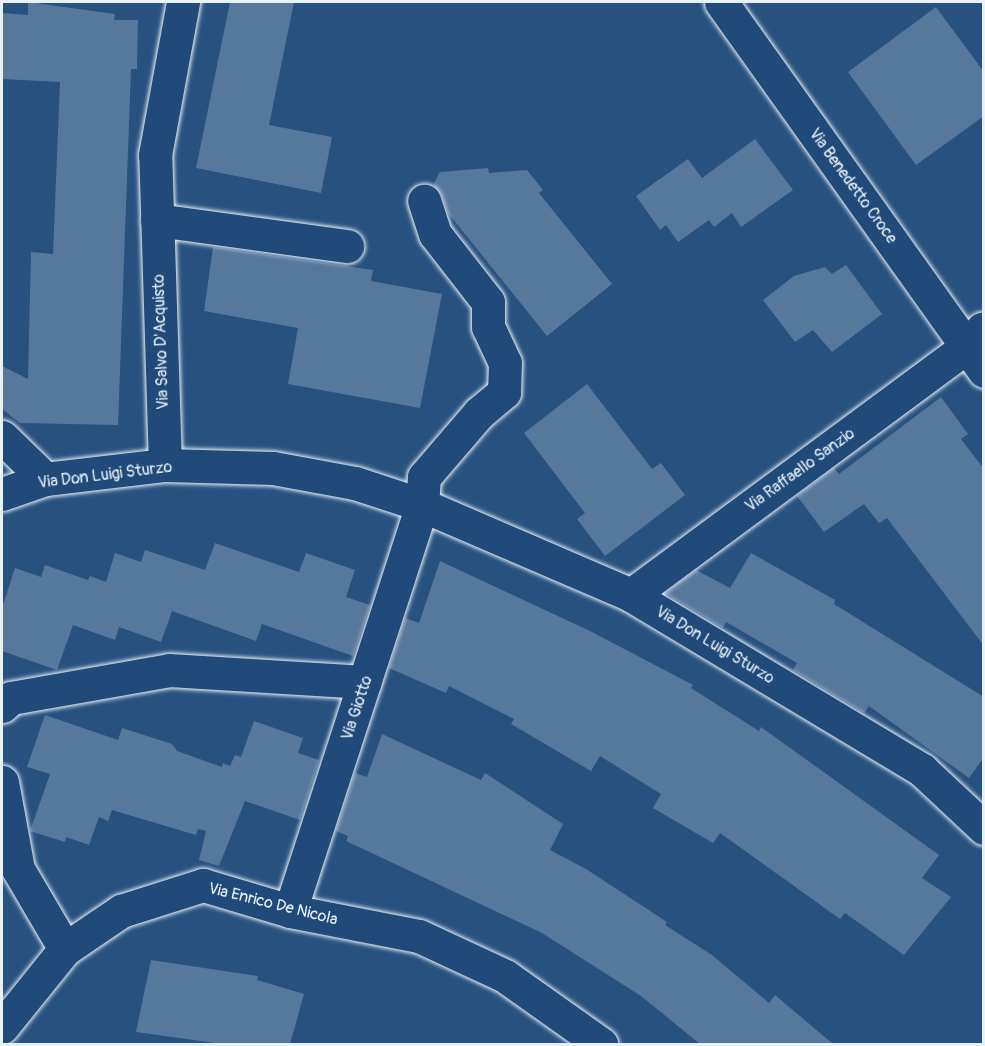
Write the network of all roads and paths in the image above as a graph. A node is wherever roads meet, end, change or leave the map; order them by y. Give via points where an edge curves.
1 (183, 2) edge
2 (721, 2) edge
3 (424, 201) dead end
4 (157, 220) junction
5 (347, 246) dead end
6 (979, 348) edge
7 (2, 437) edge
8 (165, 465) junction
9 (45, 479) junction
10 (2, 494) edge
11 (422, 505) junction
12 (631, 595) junction
13 (365, 682) junction
14 (2, 706) edge
15 (2, 782) edge
16 (984, 828) edge
17 (290, 911) junction
18 (65, 949) junction
19 (2, 1027) edge
20 (601, 1044) edge

1 - 4 street, Via Salvo D'Acquisto via 155,155
2 - 6 street, Via Benedetto Croce
3 - 11 street via 435,234 488,302 488,327 505,363 504,392 472,420 424,477
4 - 5 street
4 - 8 street, Via Salvo D'Acquisto
6 - 12 street, Via Raffaello Sanzio
7 - 9 street
8 - 9 street, Via Don Luigi Sturzo
8 - 11 street, Via Don Luigi Sturzo via 273,468 355,483
9 - 10 street, Via Don Luigi Sturzo
11 - 12 street, Via Don Luigi Sturzo
11 - 13 street, Via Giotto
12 - 16 street, Via Don Luigi Sturzo via 922,770
13 - 14 street via 169,670 11,698
13 - 17 street, Via Giotto
15 - 18 street via 18,869
17 - 18 street, Via Enrico De Nicola via 203,885 121,911
17 - 20 street, Via Enrico De Nicola via 419,936 505,976
18 - 19 street, Via Enrico De Nicola

